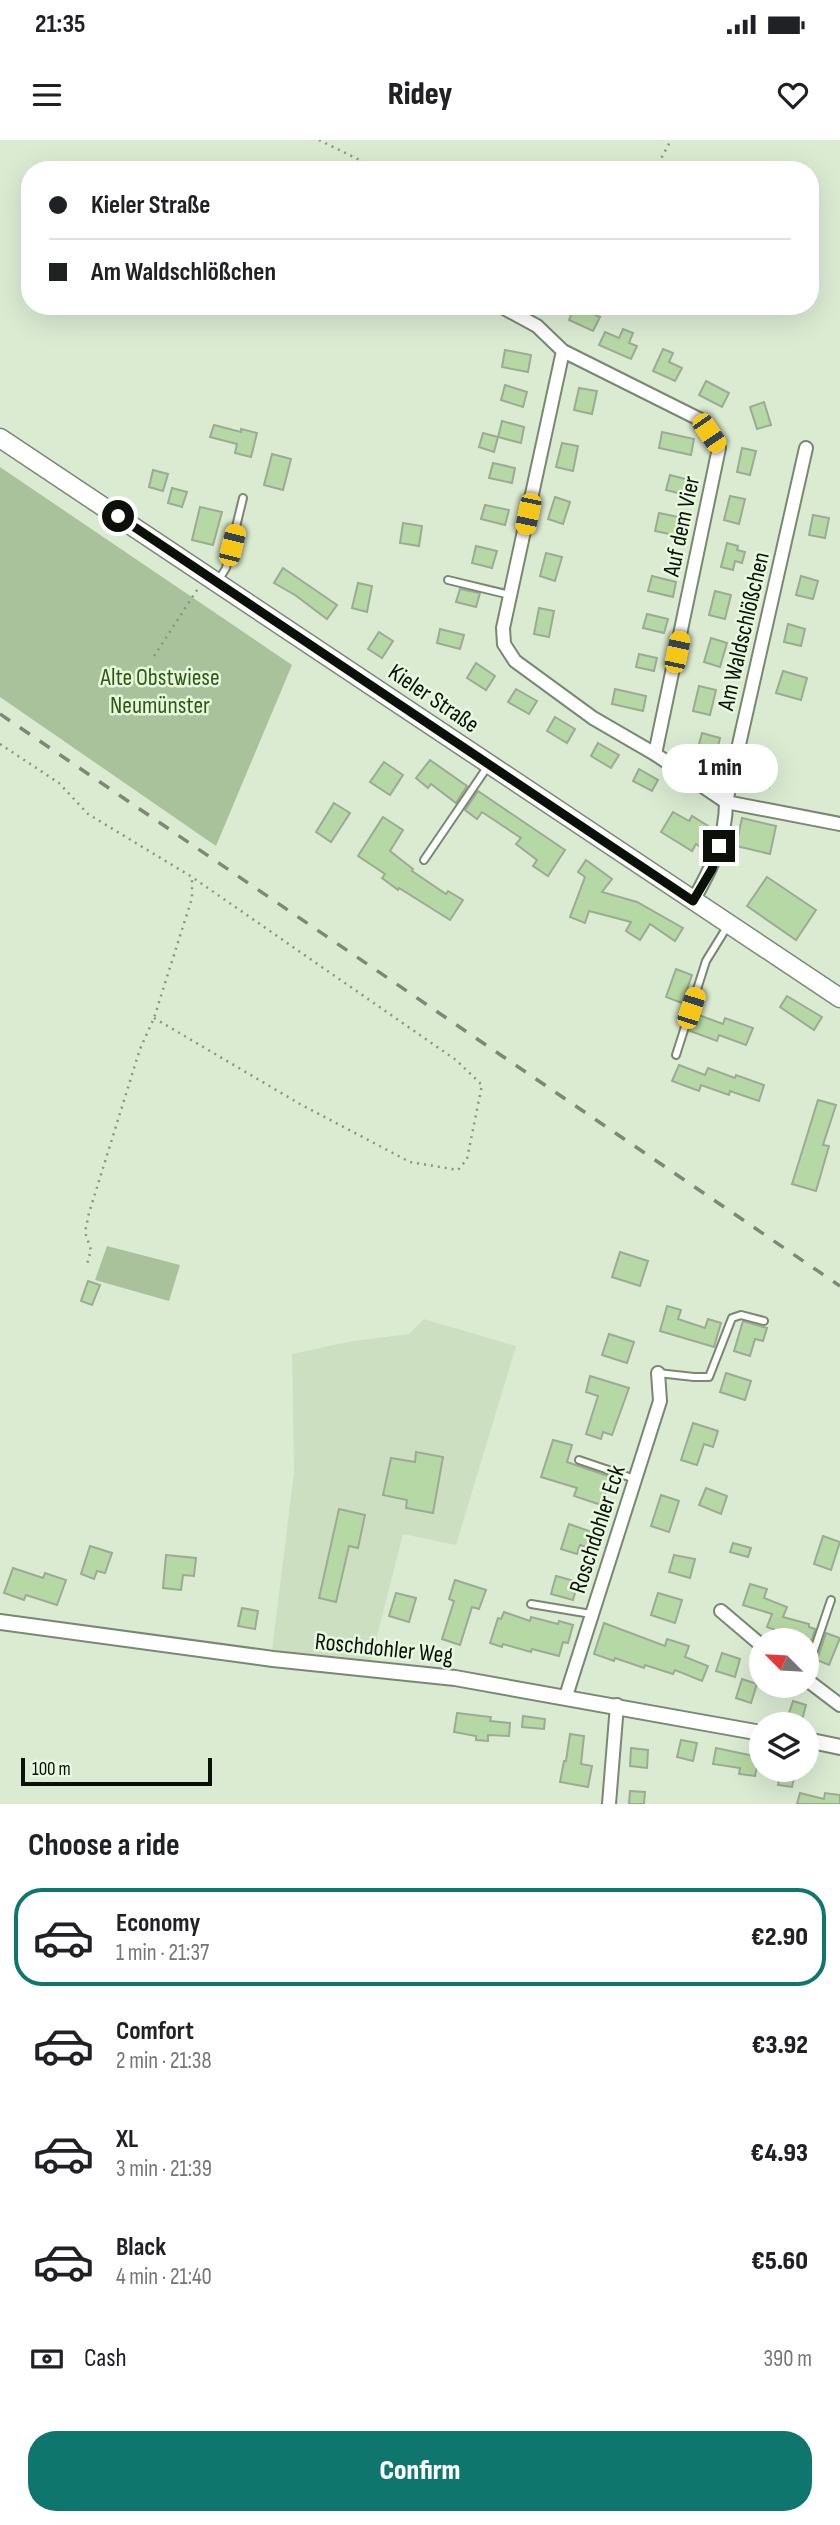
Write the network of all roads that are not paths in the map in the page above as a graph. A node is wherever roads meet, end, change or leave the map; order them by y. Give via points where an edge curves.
1 (517, 315) edge
2 (563, 351) junction
3 (0, 439) edge
4 (806, 448) dead end
5 (243, 498) dead end
6 (448, 580) dead end
7 (218, 583) junction
8 (510, 595) junction
9 (655, 754) junction
10 (489, 764) junction
11 (726, 802) junction
12 (840, 824) edge
13 (424, 860) dead end
14 (693, 901) junction
15 (728, 925) junction
16 (840, 998) edge
17 (676, 1055) dead end
18 (764, 1321) dead end
19 (657, 1373) joint
20 (579, 1460) dead end
21 (635, 1479) junction
22 (831, 1600) dead end
23 (531, 1604) dead end
24 (721, 1611) dead end
25 (592, 1615) junction
26 (0, 1622) edge
27 (749, 1635) edge
28 (819, 1636) edge
29 (819, 1689) edge
30 (566, 1696) junction
31 (618, 1705) junction
32 (840, 1705) edge
33 (749, 1731) edge
34 (819, 1743) edge
35 (840, 1747) edge
36 (609, 1804) edge

1 - 2 street, Auf dem Vier via 537,326
2 - 8 street
2 - 9 street, Auf dem Vier via 699,419 719,448
3 - 7 main road, Kieler Straße
4 - 11 street, Am Waldschlößchen
5 - 7 lane
6 - 8 lane
7 - 10 main road, Kieler Straße
8 - 9 street via 504,644 515,661 593,718
9 - 11 street
10 - 13 lane
10 - 14 main road, Kieler Straße
11 - 12 street
11 - 14 street, Am Waldschlößchen via 726,824 712,869
14 - 15 main road, Kieler Straße
15 - 16 main road, Kieler Straße
15 - 17 lane via 706,961
18 - 19 lane via 741,1315 732,1318 709,1377
19 - 21 street, Roschdohler Eck via 660,1401
20 - 21 lane
21 - 25 street, Roschdohler Eck
22 - 28 lane
23 - 25 lane
24 - 27 street
25 - 30 street, Roschdohler Eck
26 - 30 street, Roschdohler Weg
29 - 32 street
30 - 31 street, Roschdohler Weg
31 - 33 street, Roschdohler Weg
31 - 36 street
34 - 35 street

